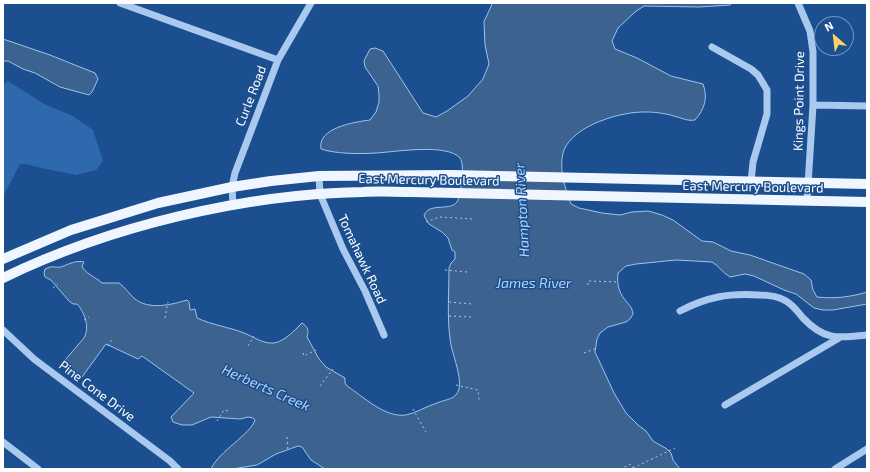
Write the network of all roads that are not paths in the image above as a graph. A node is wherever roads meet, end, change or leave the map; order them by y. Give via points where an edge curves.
1 (120, 3) edge
2 (311, 3) edge
3 (798, 3) edge
4 (712, 48) dead end
5 (278, 60) junction
6 (813, 105) junction
7 (867, 106) edge
8 (319, 176) junction
9 (751, 182) junction
10 (809, 183) junction
11 (867, 184) edge
12 (232, 187) junction
13 (320, 194) junction
14 (807, 201) junction
15 (867, 202) edge
16 (233, 205) junction
17 (3, 259) edge
18 (3, 278) edge
19 (680, 311) dead end
20 (3, 330) edge
21 (384, 334) dead end
22 (867, 334) edge
23 (838, 338) junction
24 (725, 405) dead end
25 (3, 442) edge
26 (867, 449) edge
27 (38, 469) edge
28 (178, 469) edge
29 (835, 469) edge

1 - 5 street
2 - 5 street, Curle Road
3 - 6 street, Kings Point Drive via 810,31 813,52
4 - 9 street via 752,69 767,90 767,114 752,162
5 - 12 street, Curle Road
6 - 7 street
6 - 10 street, Kings Point Drive
8 - 9 main road, East Mercury Boulevard via 451,175
8 - 12 main road, East Mercury Boulevard
8 - 13 street, Tomahawk Road
9 - 10 main road, East Mercury Boulevard
10 - 11 main road, East Mercury Boulevard
10 - 14 street, Kings Point Drive
12 - 16 street, Curle Road
12 - 17 main road, East Mercury Boulevard via 158,203 103,220 64,233
13 - 14 main road, East Mercury Boulevard via 450,193
13 - 16 main road, East Mercury Boulevard
13 - 21 street, Tomahawk Road
14 - 15 main road, East Mercury Boulevard
16 - 18 main road, East Mercury Boulevard via 170,218 88,243
19 - 23 street via 695,303 723,295 772,296 787,301 817,331
20 - 28 street, Pine Cone Drive via 34,359
22 - 23 street
23 - 24 street
25 - 27 street
26 - 29 street

